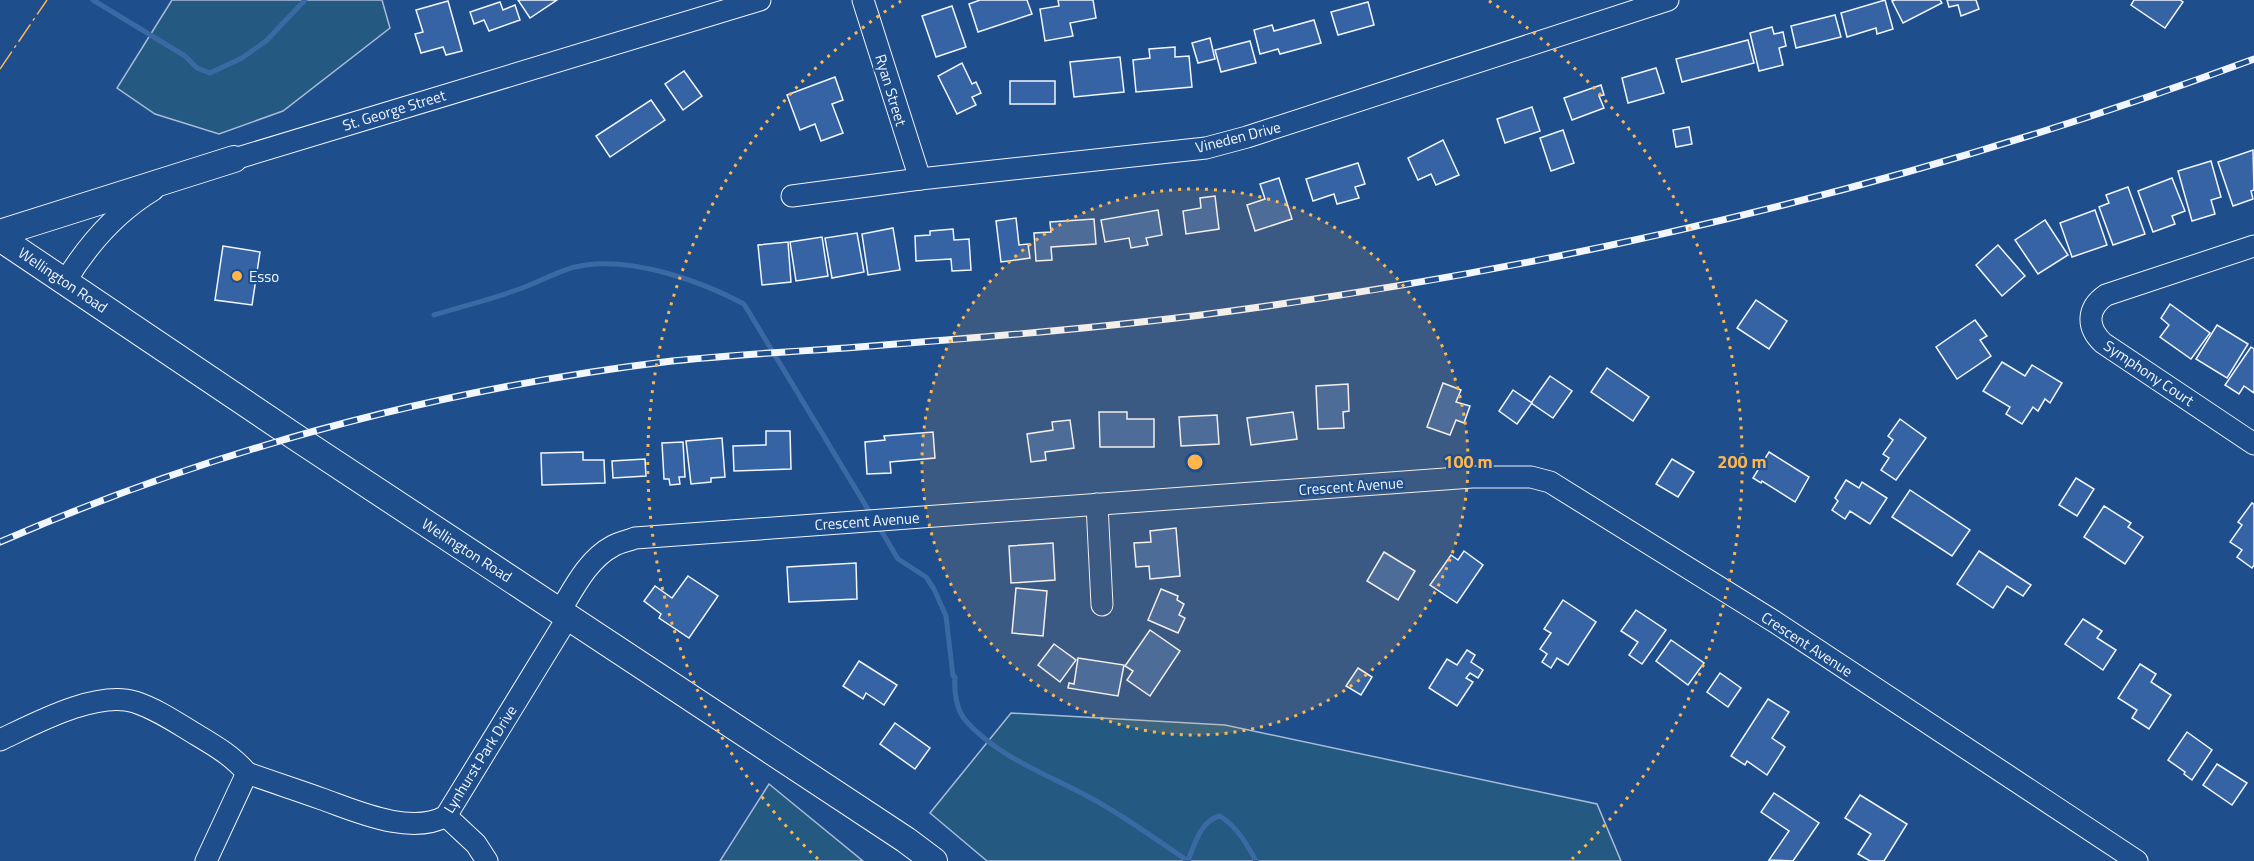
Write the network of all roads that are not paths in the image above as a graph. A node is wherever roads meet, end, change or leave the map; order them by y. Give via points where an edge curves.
1 (760, 0) edge
2 (863, 0) edge
3 (1668, 0) edge
4 (234, 159) junction
5 (920, 179) junction
6 (792, 196) dead end
7 (0, 233) edge
8 (0, 238) edge
9 (2254, 246) edge
10 (64, 282) junction
11 (2254, 444) edge
12 (1097, 504) junction
13 (1102, 605) dead end
14 (564, 614) junction
15 (0, 740) edge
16 (247, 773) junction
17 (446, 816) junction
18 (206, 861) edge
19 (487, 861) edge
20 (934, 861) edge
21 (2137, 861) edge

1 - 4 street, St. George Street
2 - 5 street, Ryan Street
3 - 5 street, Vineden Drive via 1206,148
4 - 7 main road
4 - 10 street, St. George Street via 152,190 127,207 102,230
5 - 6 street, Vineden Drive
8 - 10 main road, Wellington Road
9 - 11 street, Symphony Court via 2106,295 2094,306 2090,321 2103,342
10 - 14 main road, Wellington Road
12 - 13 street
12 - 14 street, Crescent Avenue via 635,538 596,558 581,577
12 - 21 street, Crescent Avenue via 1501,476 1550,482 1775,622
14 - 17 street, Lynhurst Park Drive
14 - 20 main road, Wellington Road
15 - 16 street, Lynhurst Park Drive via 88,704 133,701 229,754
16 - 17 street, Lynhurst Park Drive via 382,819 415,823
16 - 18 street
17 - 19 street via 476,844

